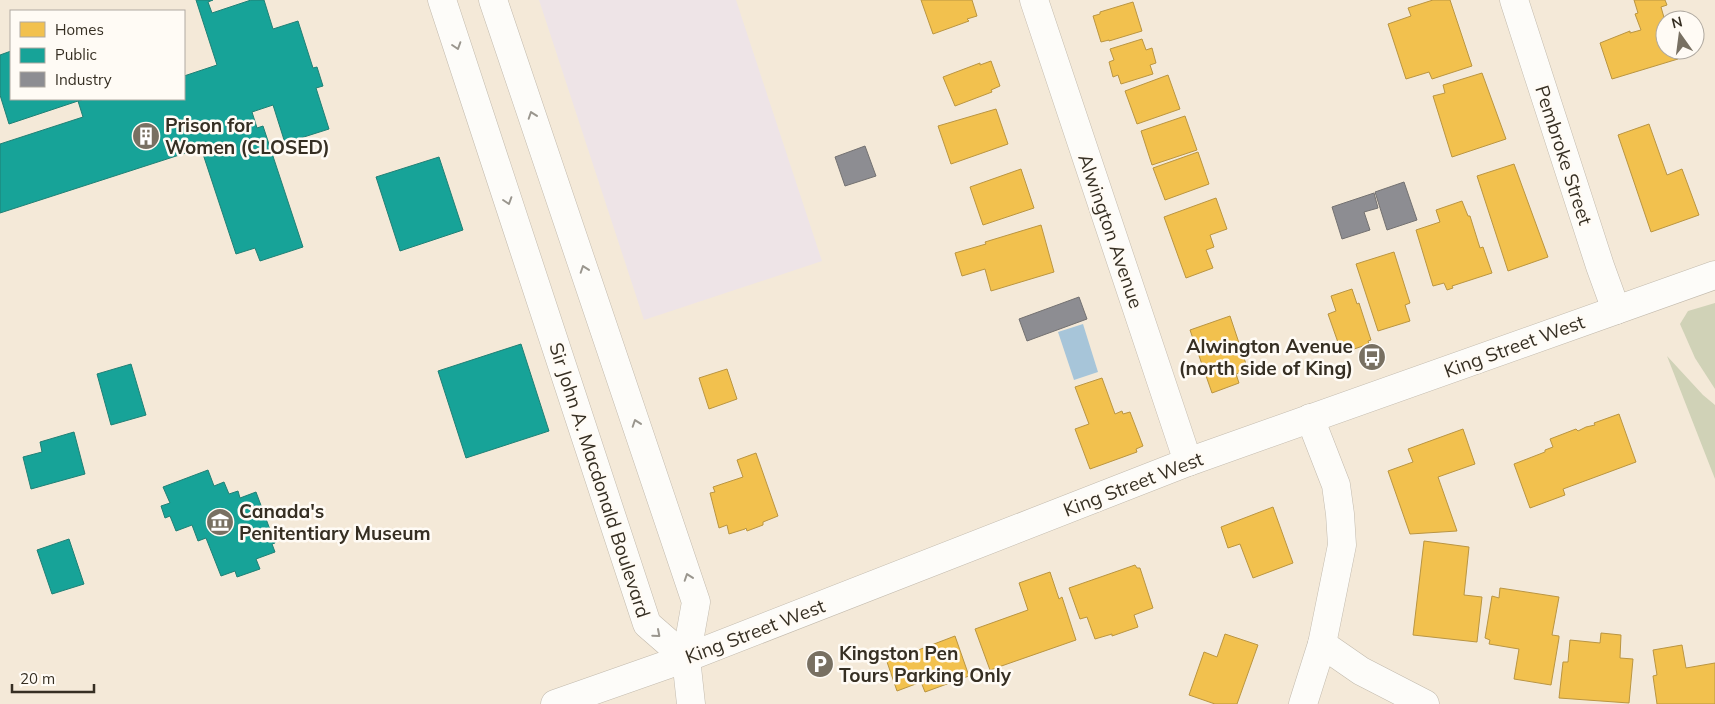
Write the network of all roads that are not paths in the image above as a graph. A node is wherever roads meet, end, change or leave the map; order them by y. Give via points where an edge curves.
1 (442, 0) edge
2 (493, 0) edge
3 (1034, 0) edge
4 (1514, 0) edge
5 (1715, 275) edge
6 (1616, 310) junction
7 (1310, 418) junction
8 (1188, 462) junction
9 (1322, 644) junction
10 (686, 658) junction
11 (555, 704) edge
12 (691, 704) edge
13 (1303, 704) edge
14 (1424, 704) edge

1 -> 10 main road, Sir John A. Macdonald Boulevard via 647,624
10 -> 2 main road via 696,602
3 - 8 main road, Alwington Avenue
4 - 6 main road, Pembroke Street
5 - 6 main road, King Street West
6 - 7 main road, King Street West
7 - 8 main road, King Street West
7 - 9 main road via 1336,485 1342,545
8 - 10 main road, King Street West
9 - 13 main road
9 - 14 main road via 1361,671
10 - 11 main road, King Street West
10 - 12 main road

